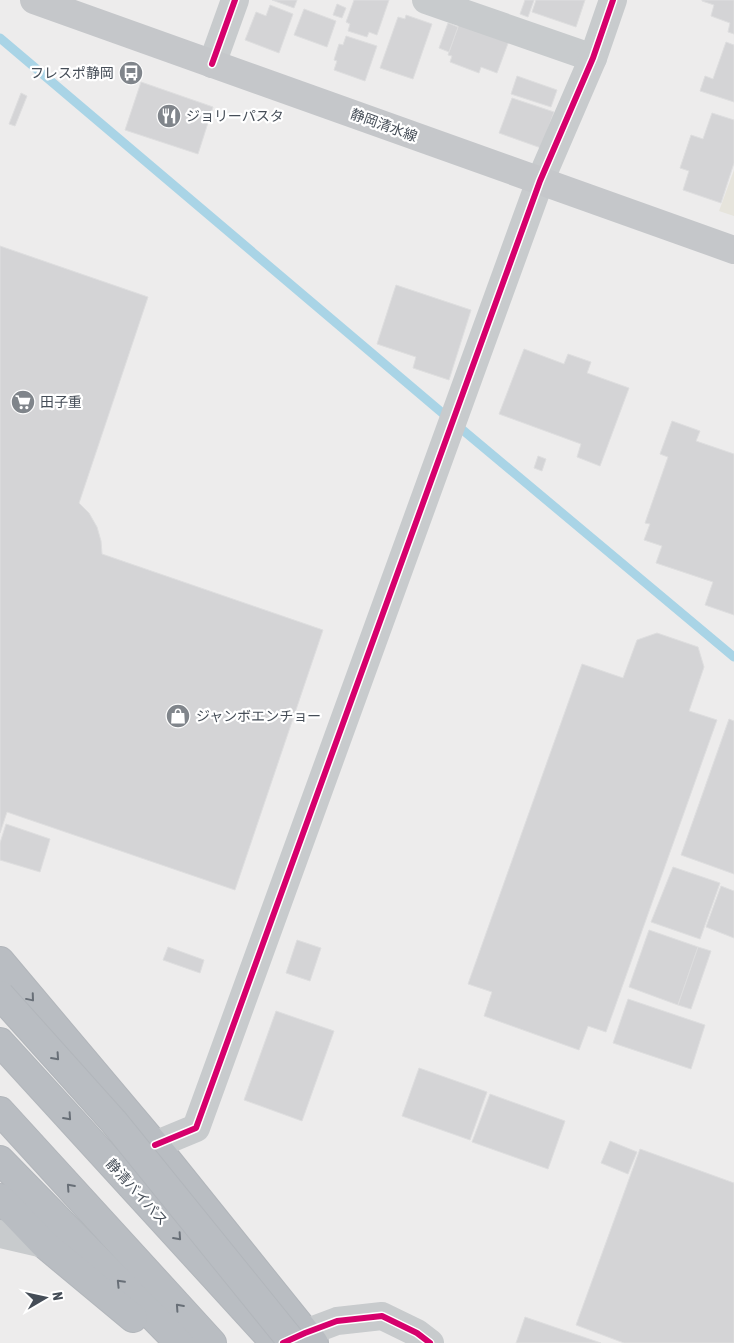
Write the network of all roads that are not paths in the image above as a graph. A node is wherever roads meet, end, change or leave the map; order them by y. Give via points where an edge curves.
1 (34, 0) edge
2 (235, 0) edge
3 (426, 0) edge
4 (613, 0) edge
5 (593, 58) junction
6 (212, 64) junction
7 (540, 181) junction
8 (734, 250) edge
9 (0, 961) edge
10 (0, 995) edge
11 (0, 1042) edge
12 (0, 1111) edge
13 (155, 1145) junction
14 (0, 1160) edge
15 (0, 1198) edge
16 (0, 1234) edge
17 (44, 1244) junction
18 (299, 1340) edge
19 (163, 1343) edge
20 (179, 1343) edge
21 (212, 1343) edge
22 (275, 1343) edge
23 (430, 1343) edge

1 - 6 main road, 静岡清水線
2 - 6 street
3 - 5 street
4 - 5 street
5 - 7 street
6 - 7 main road, 静岡清水線
7 - 8 main road, 静岡清水線
7 - 13 street via 196,1128
9 -> 13 highway
10 -> 18 highway, bridge via 114,1122
11 -> 22 highway, 静清バイパス
21 -> 12 highway
13 - 18 highway
20 -> 14 highway
15 - 17 highway
16 - 17 street
17 - 19 highway
18 - 23 street via 337,1321 382,1316

